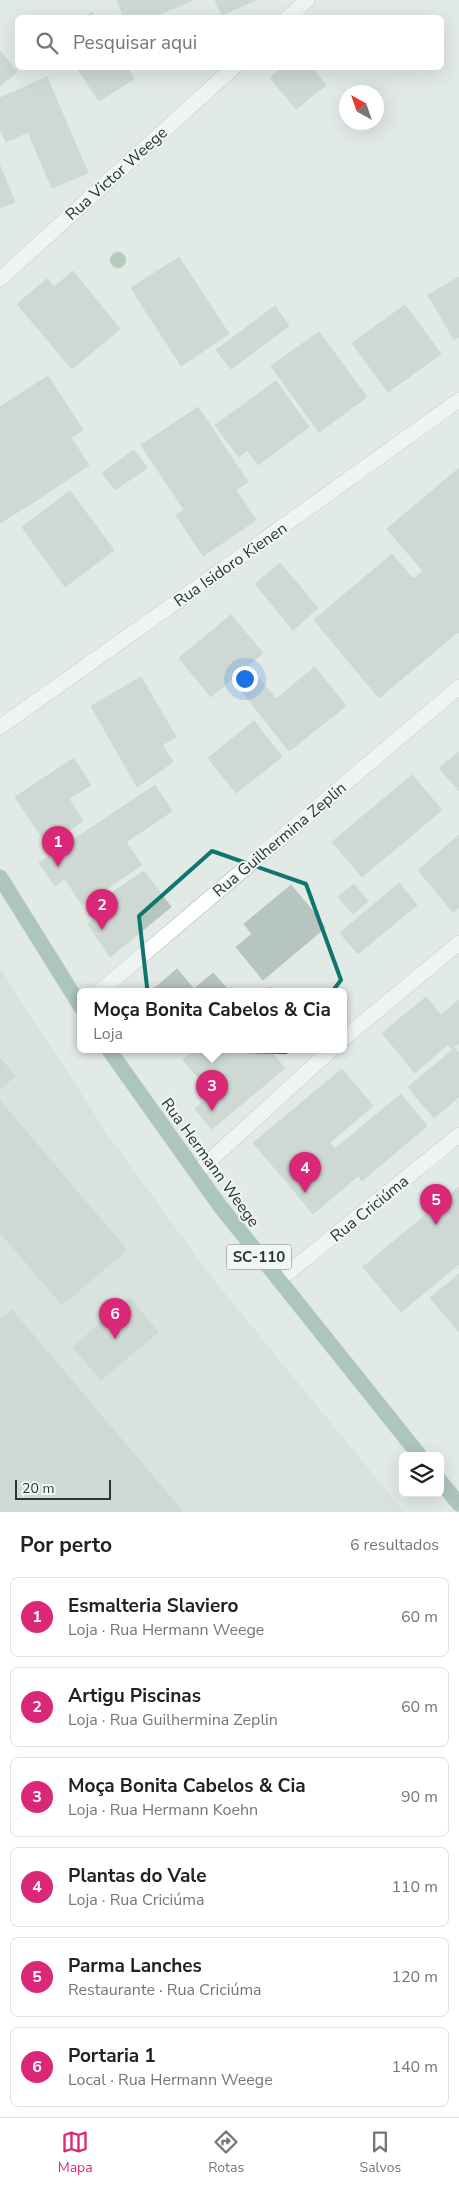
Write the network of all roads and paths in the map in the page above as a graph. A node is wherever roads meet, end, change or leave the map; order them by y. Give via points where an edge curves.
1 (307, 0) edge
2 (291, 15) edge
3 (231, 70) edge
4 (0, 280) edge
5 (459, 400) edge
6 (459, 687) edge
7 (0, 727) edge
8 (0, 877) edge
9 (459, 943) edge
10 (104, 988) edge
11 (77, 1001) edge
12 (347, 1036) edge
13 (111, 1053) edge
14 (328, 1053) edge
15 (459, 1135) edge
16 (196, 1173) junction
17 (279, 1280) junction
18 (417, 1452) edge
19 (444, 1486) edge
20 (459, 1504) edge

1 - 2 street
3 - 4 street, Rua Victor Weege
5 - 7 street, Rua Isidoro Kienen
6 - 10 street, Rua Guilhermina Zeplin
8 - 11 main road
9 - 12 street
13 - 16 main road, Rua Hermann Weege / SC-110
14 - 16 street
15 - 17 street, Rua Criciúma
16 - 17 main road, Rua Hermann Weege / SC-110
17 - 18 main road, Rua Hermann Weege / SC-110
19 - 20 main road

